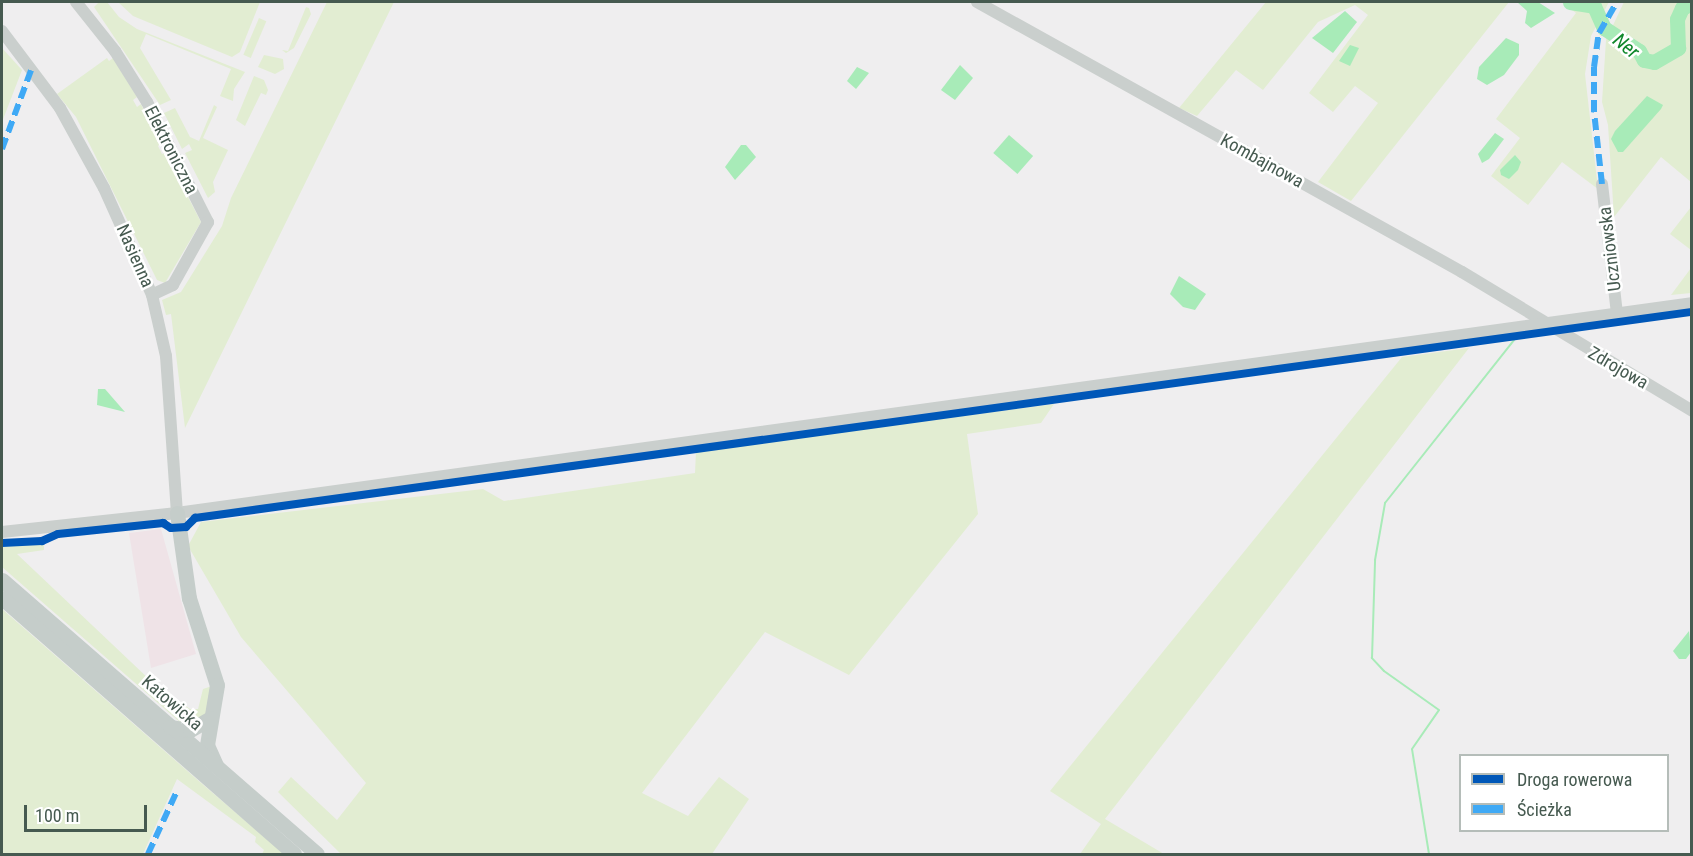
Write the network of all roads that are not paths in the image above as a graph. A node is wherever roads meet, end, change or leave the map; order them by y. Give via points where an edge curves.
1 (76, 2) edge
2 (977, 2) edge
3 (2, 31) edge
4 (1602, 184) dead end
5 (152, 295) junction
6 (1692, 303) edge
7 (1617, 314) junction
8 (1545, 323) junction
9 (1692, 411) edge
10 (177, 513) junction
11 (2, 532) edge
12 (2, 580) edge
13 (2, 598) edge
14 (211, 718) junction
15 (169, 727) junction
16 (219, 770) junction
17 (294, 855) edge
18 (317, 855) edge

1 - 5 street, Elektroniczna via 143,95 208,222 173,285
2 - 8 street, Kombajnowa via 1462,272
3 - 5 street, Nasienna via 60,108 104,188
4 - 7 street, Uczniowska
5 - 10 street, Nasienna via 166,356
6 - 7 street
7 - 8 street
8 - 9 street, Zdrojowa
8 - 10 street
10 - 11 street
10 - 14 main road via 189,598 217,685
12 - 15 main road, Katowicka
13 - 17 main road, Katowicka
14 - 15 main road via 190,730
14 - 16 main road via 207,745
15 - 16 main road, Katowicka
16 - 18 main road, Katowicka

